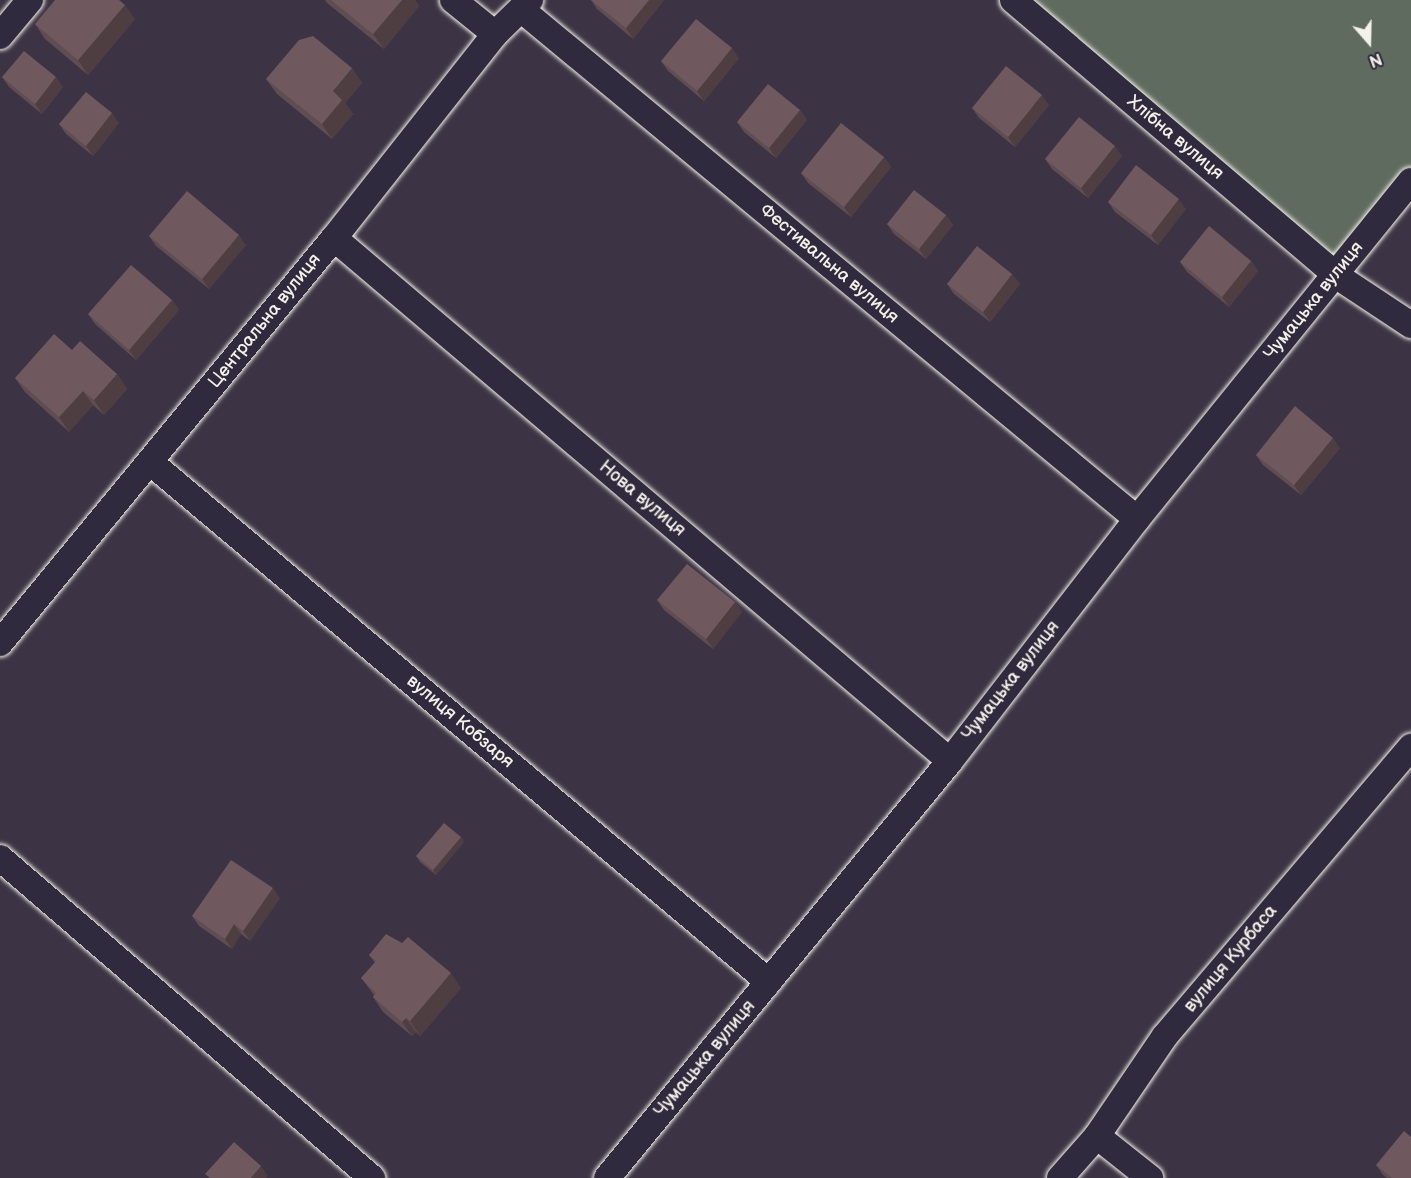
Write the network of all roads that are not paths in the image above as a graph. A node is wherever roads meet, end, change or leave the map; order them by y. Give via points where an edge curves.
1 (30, 0) edge
2 (453, 0) edge
3 (1013, 0) edge
4 (526, 5) edge
5 (495, 34) junction
6 (0, 36) edge
7 (1411, 181) edge
8 (334, 238) junction
9 (1337, 276) junction
10 (1411, 325) edge
11 (150, 462) junction
12 (1137, 519) junction
13 (0, 643) edge
14 (1411, 747) edge
15 (950, 761) junction
16 (0, 858) edge
17 (769, 982) junction
18 (1097, 1136) junction
19 (372, 1178) edge
20 (607, 1178) edge
21 (1060, 1178) edge
22 (1150, 1178) edge

1 - 6 street
2 - 5 street
3 - 9 street, Хлібна вулиця
4 - 5 street, Центральна вулиця
4 - 12 street, Фестивальна вулиця
5 - 8 street, Центральна вулиця
7 - 9 street, Чумацька вулиця
8 - 11 street, Центральна вулиця
8 - 15 street, Нова вулиця
9 - 10 street, Хлібна вулиця
9 - 12 street, Чумацька вулиця
11 - 13 street, Центральна вулиця
11 - 17 street, вулиця Кобзаря
12 - 15 street, Чумацька вулиця
14 - 18 street, вулиця Курбаса via 1165,1036
15 - 17 street, Чумацька вулиця
16 - 19 street
17 - 20 street, Чумацька вулиця
18 - 21 street, вулиця Курбаса
18 - 22 street

